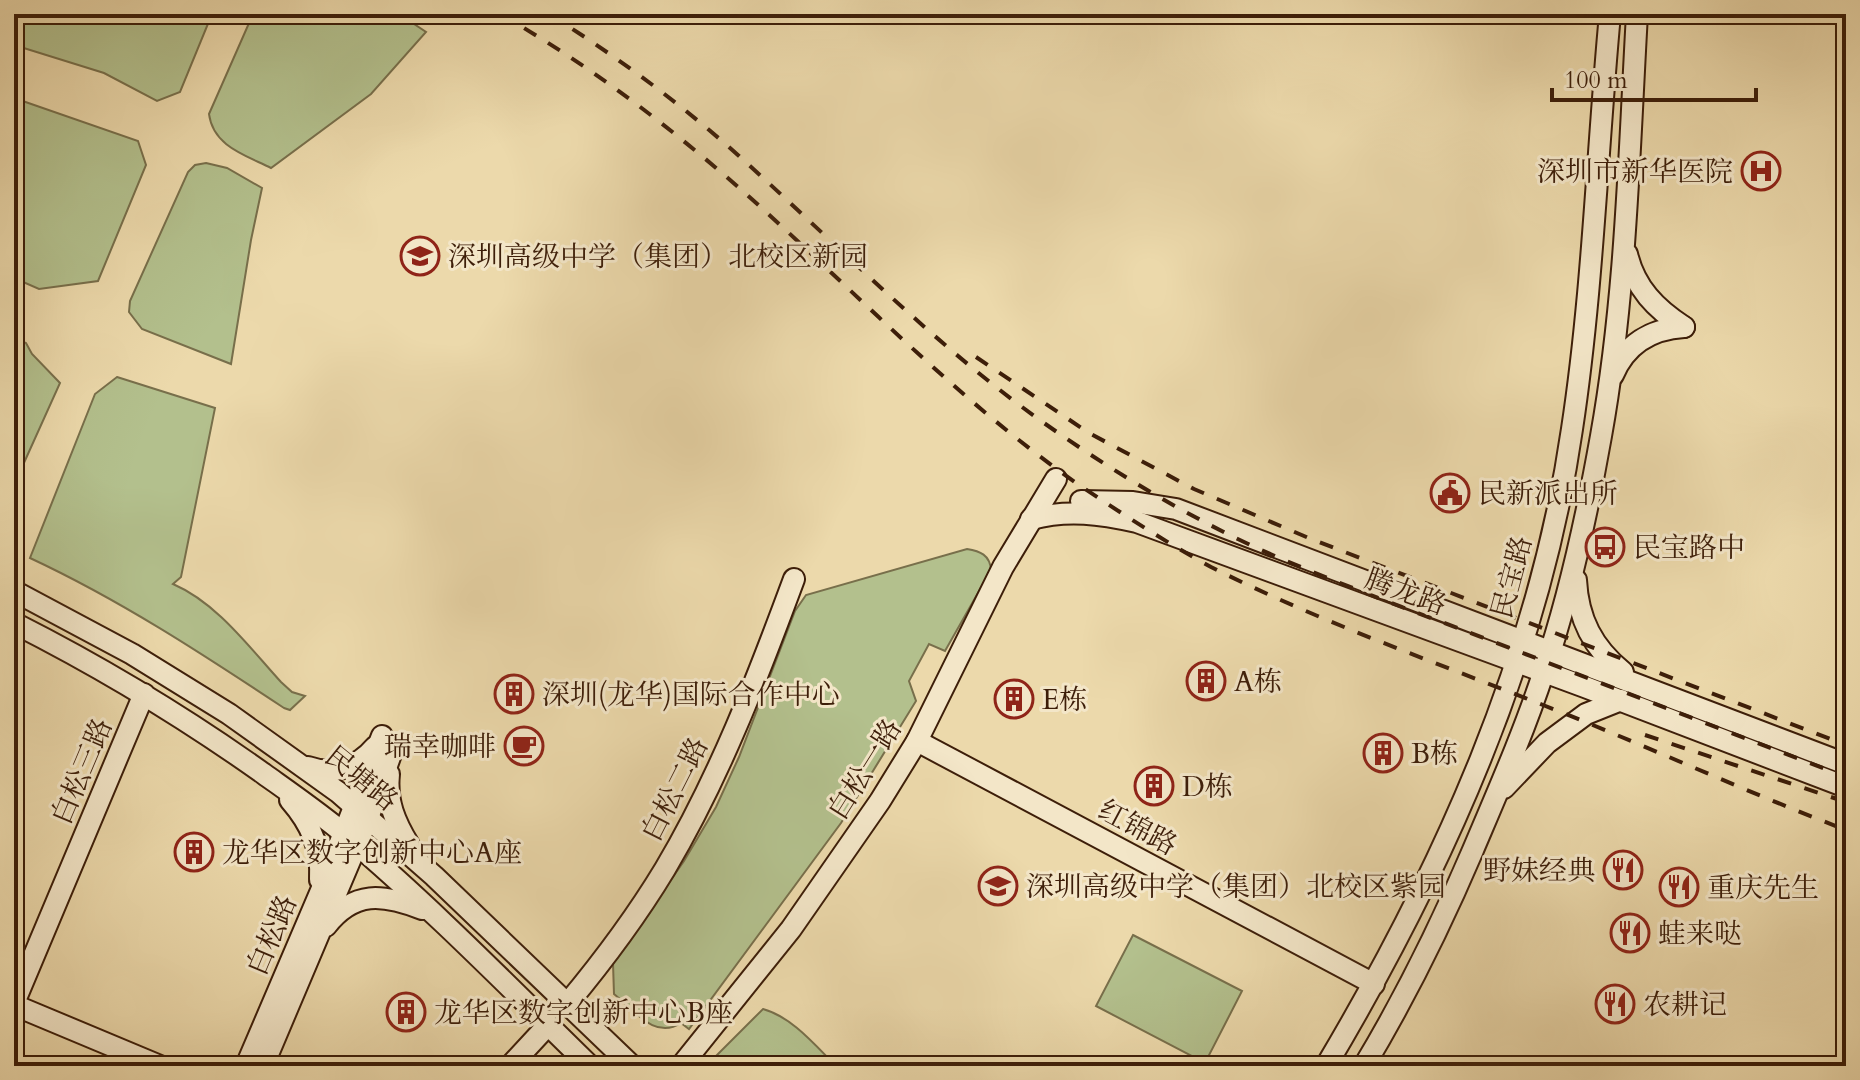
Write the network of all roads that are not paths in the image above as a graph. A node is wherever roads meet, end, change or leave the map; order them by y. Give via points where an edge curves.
1 (1610, 14) edge
2 (1637, 14) edge
3 (1625, 230) junction
4 (1608, 386) junction
5 (1056, 479) dead end
6 (1034, 513) junction
7 (1576, 559) junction
8 (794, 579) dead end
9 (14, 591) edge
10 (14, 623) edge
11 (1523, 640) junction
12 (1550, 650) junction
13 (1516, 661) junction
14 (1544, 672) junction
15 (1643, 686) junction
16 (144, 694) junction
17 (1621, 700) junction
18 (388, 741) junction
19 (917, 741) junction
20 (300, 763) junction
21 (1846, 764) edge
22 (274, 781) junction
23 (1846, 787) edge
24 (1498, 793) junction
25 (361, 812) junction
26 (350, 839) junction
27 (434, 876) junction
28 (318, 896) junction
29 (433, 913) junction
30 (317, 939) junction
31 (1374, 984) junction
32 (568, 1003) junction
33 (14, 1004) edge
34 (548, 1025) junction
35 (160, 1066) edge
36 (246, 1066) edge
37 (263, 1066) edge
38 (510, 1066) edge
39 (590, 1066) edge
40 (632, 1066) edge
41 (681, 1066) edge
42 (1326, 1066) edge
43 (1364, 1066) edge

1 - 11 main road, 民宝路 via 1572,429
2 - 3 main road, 民宝路
3 - 4 main road, 民宝路
3 - 4 main road via 1629,263 1639,285 1653,304 1684,327 1638,341 1620,359
4 - 7 main road, 民宝路
5 - 6 main road, 白松一路
6 - 11 main road, 腾龙路 via 1081,501 1176,509
6 - 13 main road, 腾龙路 via 1094,513 1137,522
6 - 19 main road, 白松一路
7 - 12 main road, 民宝路
7 - 15 main road via 1578,601 1591,638 1608,660
8 - 32 main road, 白松二路 via 689,826 634,918
9 - 20 main road, 民塘路 via 132,654
10 - 16 main road, 民塘路
11 - 12 main road, 腾龙路
11 - 13 main road, 民宝路
12 - 14 main road, 民宝路
12 - 15 main road, 腾龙路
13 - 14 main road, 腾龙路
13 - 31 main road, 民宝路 via 1450,836
14 - 17 main road, 腾龙路
14 - 24 main road, 民宝路
15 - 21 main road, 腾龙路
16 - 22 main road, 民塘路
16 - 33 main road, 白松三路
17 - 23 main road, 腾龙路
17 - 24 main road via 1586,714 1547,743
18 - 20 main road via 345,768 320,771
18 - 25 main road, 白松路
18 - 27 main road via 391,808 397,825
19 - 31 main road, 红锦路
19 - 41 main road, 白松一路 via 791,929
20 - 25 main road, 民塘路
22 - 26 main road, 民塘路
22 - 28 main road via 314,835 321,861
24 - 43 main road, 民宝路 via 1432,944
25 - 26 main road, 白松路
25 - 27 main road, 民塘路
26 - 28 main road, 白松路
26 - 29 main road, 民塘路
26 - 30 main road, 白松路
27 - 32 main road, 民塘路
28 - 36 main road, 白松路
29 - 30 main road via 393,898 370,897 348,905
29 - 34 main road, 民塘路
30 - 37 main road, 白松路
31 - 42 main road, 民宝路
32 - 40 main road, 民塘路
33 - 35 main road
34 - 38 main road
34 - 39 main road, 民塘路

